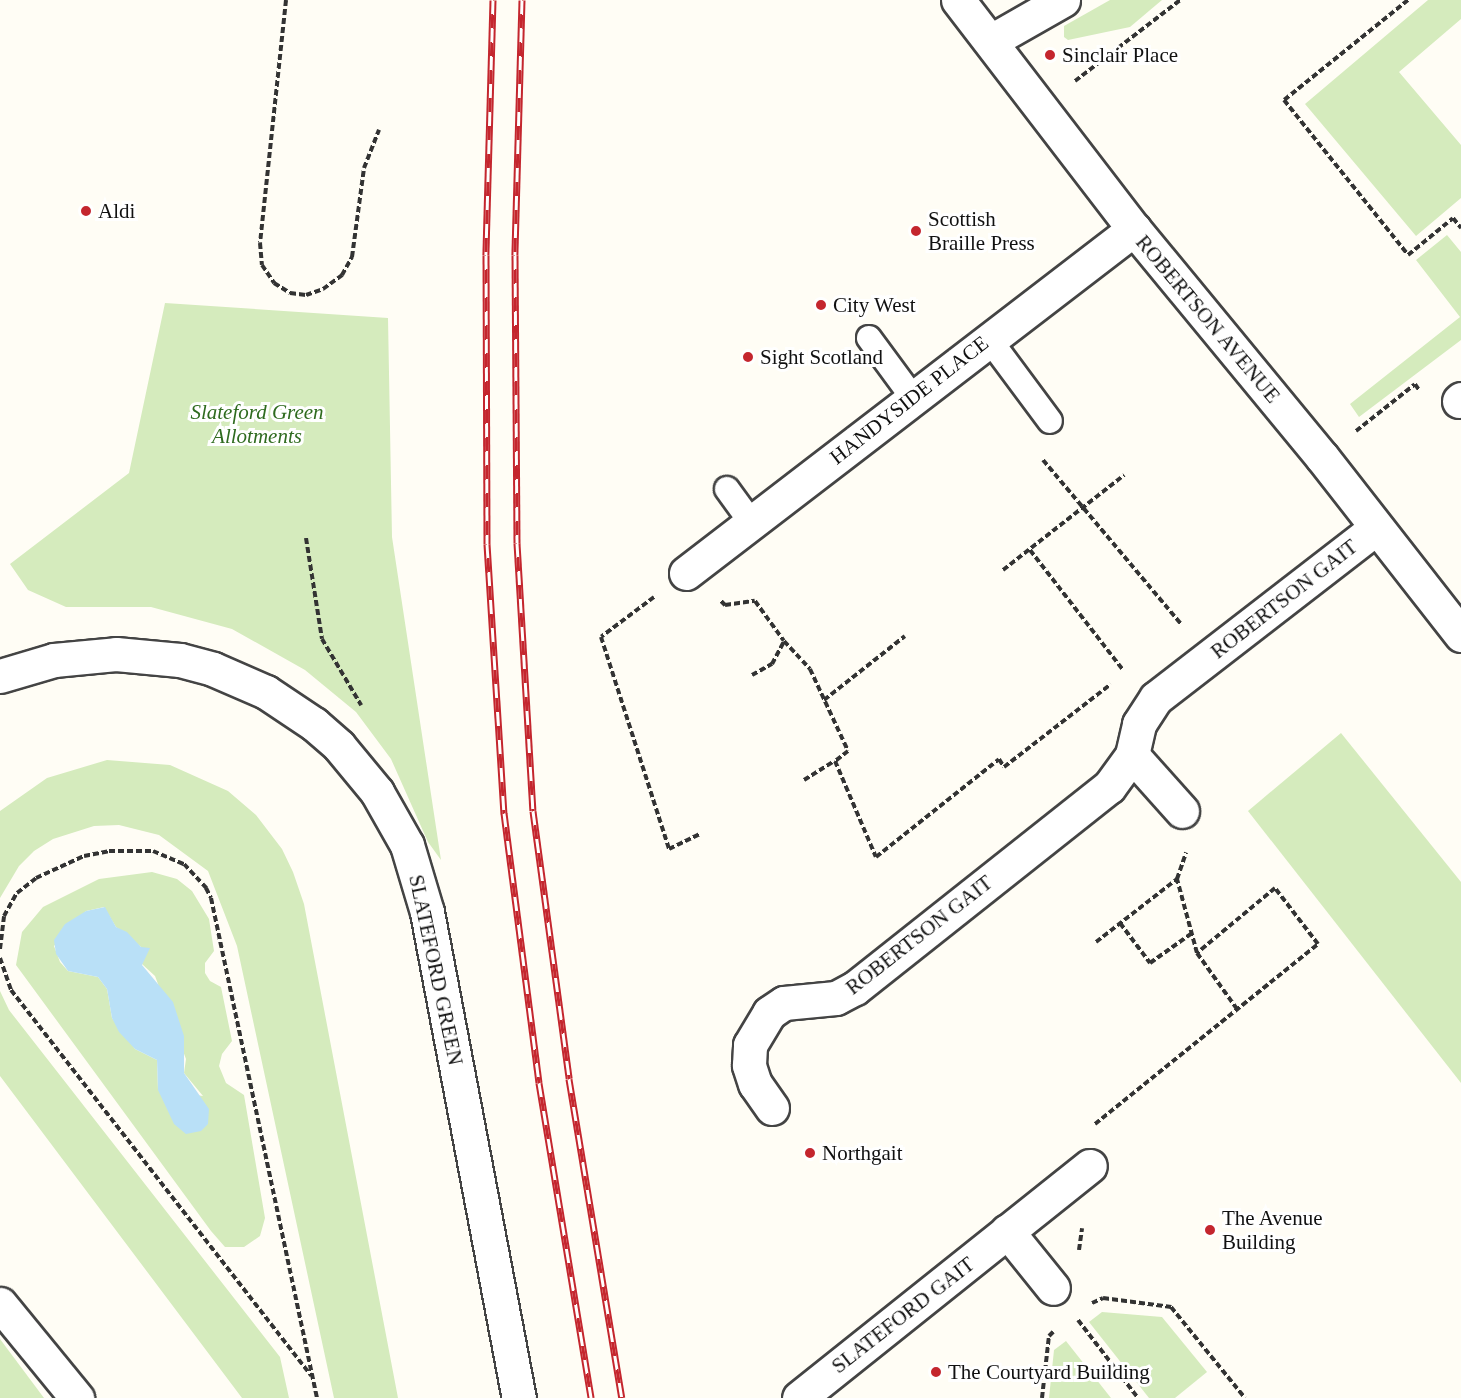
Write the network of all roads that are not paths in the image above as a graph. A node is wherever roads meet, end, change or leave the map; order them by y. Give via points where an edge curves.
1 (958, 0) edge
2 (1063, 0) edge
3 (991, 40) junction
4 (1134, 229) junction
5 (869, 338) dead end
6 (989, 339) junction
7 (913, 398) junction
8 (1050, 421) dead end
9 (727, 489) dead end
10 (751, 522) junction
11 (1376, 528) junction
12 (686, 573) road end
13 (1461, 635) edge
14 (0, 676) edge
15 (1132, 754) junction
16 (1182, 811) road end
17 (772, 1108) dead end
18 (1090, 1166) road end
19 (1007, 1231) junction
20 (1062, 1300) road end
21 (0, 1304) edge
22 (77, 1398) edge
23 (519, 1398) edge
24 (799, 1398) edge

1 - 3 street, ROBERTSON AVENUE
2 - 3 street
3 - 4 street, ROBERTSON AVENUE
4 - 6 street, HANDYSIDE PLACE
4 - 11 street, ROBERTSON AVENUE
5 - 7 lane
6 - 7 street, HANDYSIDE PLACE
6 - 8 lane
7 - 10 street, HANDYSIDE PLACE
9 - 10 lane
10 - 12 street, HANDYSIDE PLACE
11 - 13 street, ROBERTSON AVENUE
11 - 15 street, ROBERTSON GAIT via 1156,698 1139,724
14 - 23 street, SLATEFORD GREEN via 54,660 116,654 180,660 213,669 266,692 314,724 339,746 377,792 407,845 427,912
15 - 16 street
15 - 17 street, ROBERTSON GAIT via 1109,787 855,988 836,998 784,1003 769,1013 750,1046 749,1065 755,1084
18 - 19 street, SLATEFORD GAIT
19 - 20 street
19 - 24 street, SLATEFORD GAIT
21 - 22 street

